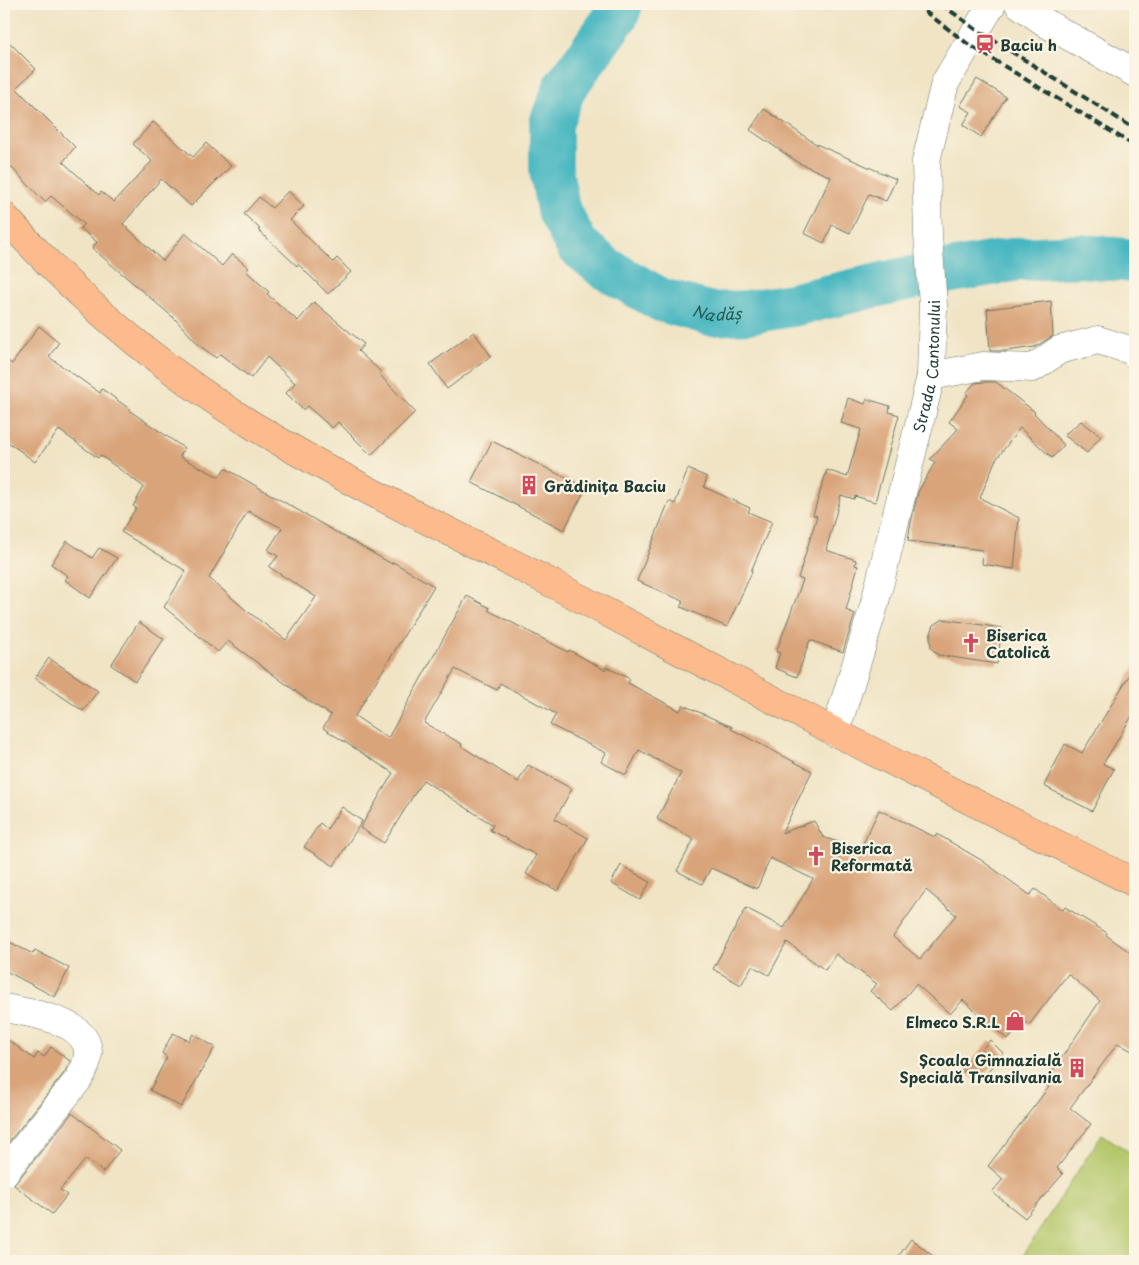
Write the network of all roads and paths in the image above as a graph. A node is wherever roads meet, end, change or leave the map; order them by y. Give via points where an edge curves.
1 (992, 4) edge
2 (1020, 4) edge
3 (1135, 73) edge
4 (4, 216) edge
5 (1135, 354) edge
6 (931, 376) junction
7 (835, 732) junction
8 (1135, 883) edge
9 (4, 1008) edge
10 (4, 1173) edge

1 - 6 street, Strada Cantonului via 945,83 926,161 933,305
2 - 3 street via 1048,25
4 - 7 main road via 42,259 109,321 182,378 258,428 377,494
5 - 6 street via 1098,340 1059,350 1033,368 983,366
6 - 7 street, Strada Cantonului via 874,606
7 - 8 main road
9 - 10 street via 56,1019 84,1038 88,1050 83,1072

